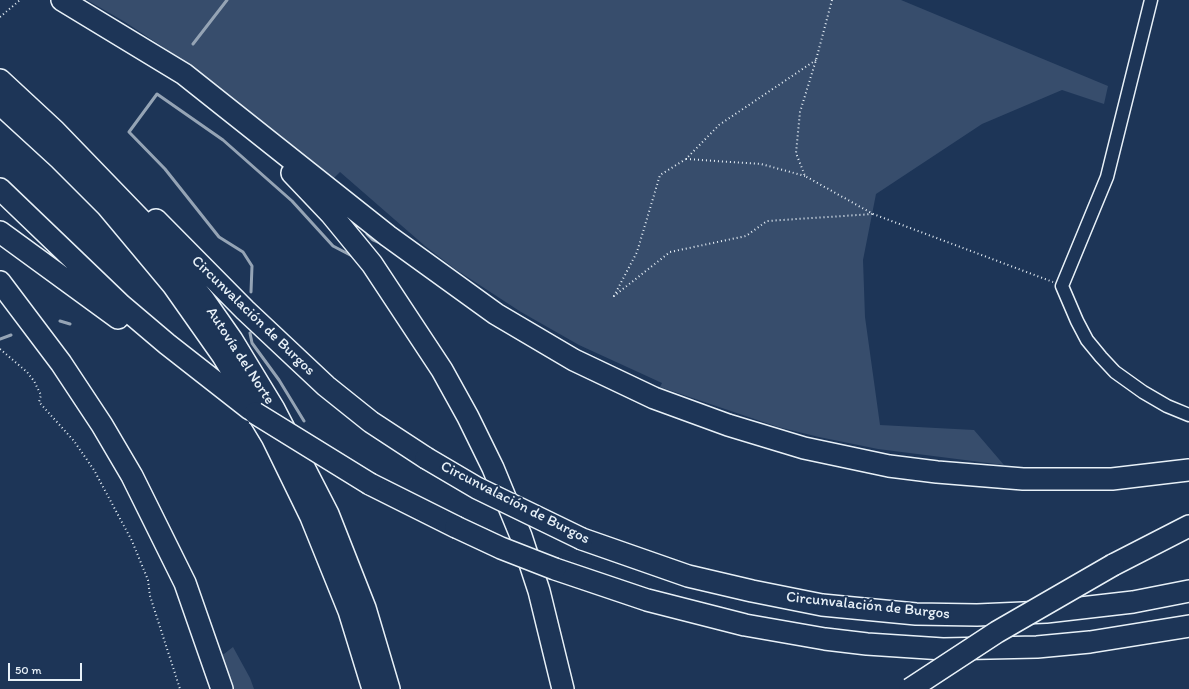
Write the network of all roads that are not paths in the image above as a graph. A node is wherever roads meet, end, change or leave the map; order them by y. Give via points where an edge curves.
1 (62, 0) edge
2 (1151, 0) edge
3 (151, 54) junction
4 (0, 80) edge
5 (0, 104) edge
6 (0, 189) edge
7 (0, 232) edge
8 (0, 282) edge
9 (255, 412) junction
10 (1189, 415) edge
11 (1189, 470) edge
12 (1189, 526) edge
13 (1189, 591) edge
14 (1189, 626) edge
15 (222, 689) edge
16 (373, 689) edge
17 (389, 689) edge
18 (563, 689) edge
19 (910, 689) edge

1 - 3 highway
2 - 10 street via 1107,177 1062,286 1088,340 1115,372 1167,406
3 - 11 highway via 195,82 388,236 496,314 574,360 654,398 728,425 804,448 923,470 1030,479 1112,479
3 - 18 highway via 241,126 291,172 331,214 372,264 404,310 468,416 513,515 539,591
4 - 13 highway, Circunvalación de Burgos, bridge via 75,139 245,310 326,386 371,422 477,488 582,539 688,576 759,593 822,605 916,614 1046,612 1134,602
4 - 17 highway, Autovía del Norte via 142,221 204,300 236,346 274,409 328,514 365,608
5 - 16 highway, Autovía del Norte via 107,206 173,285 230,367 272,437 311,516 349,611
6 - 9 highway via 121,305
7 - 9 highway via 170,356
8 - 15 highway via 62,363 132,476 185,583
9 - 14 highway, bridge via 370,484 501,548 647,600 744,625 825,640 943,649 1037,647 1098,641
12 - 19 highway, bridge via 1113,565 997,632

